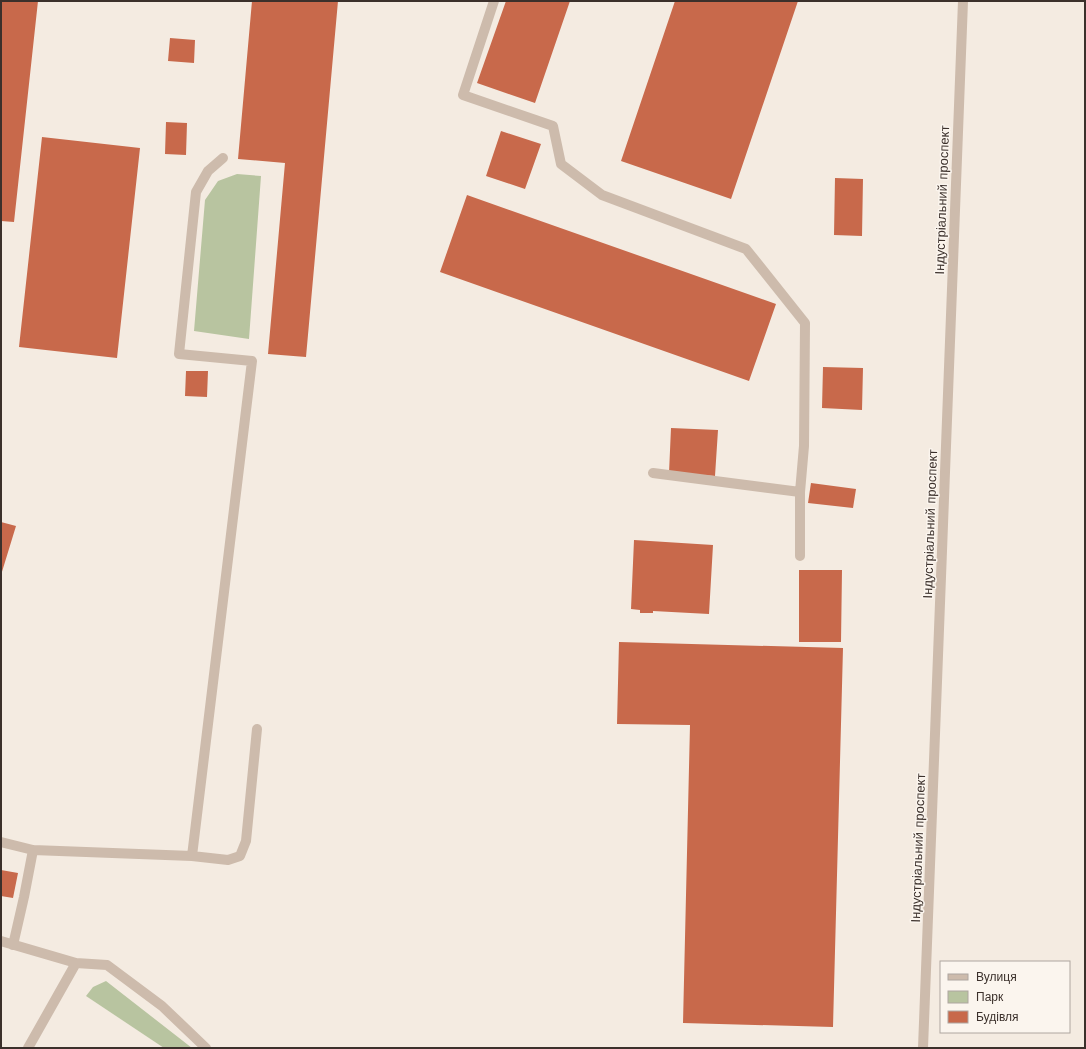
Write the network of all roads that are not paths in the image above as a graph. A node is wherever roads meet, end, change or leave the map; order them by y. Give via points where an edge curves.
1 (494, 1) edge
2 (963, 1) edge
3 (223, 158) dead end
4 (653, 473) dead end
5 (800, 492) junction
6 (800, 556) dead end
7 (257, 729) dead end
8 (1, 842) edge
9 (33, 850) junction
10 (192, 856) junction
11 (1, 941) edge
12 (13, 945) junction
13 (76, 963) junction
14 (28, 1048) edge
15 (206, 1048) edge
16 (923, 1048) edge

1 - 5 street via 463,95 553,126 561,164 602,195 746,249 805,323 804,446
2 - 16 street, Індустріальний проспект
3 - 10 street via 208,171 196,192 180,354 252,361
4 - 5 street
5 - 6 street
7 - 10 street via 246,841 240,856 228,860
8 - 9 street
9 - 10 street
9 - 12 street
11 - 12 street
12 - 13 street
13 - 14 street
13 - 15 street via 107,965 162,1006

